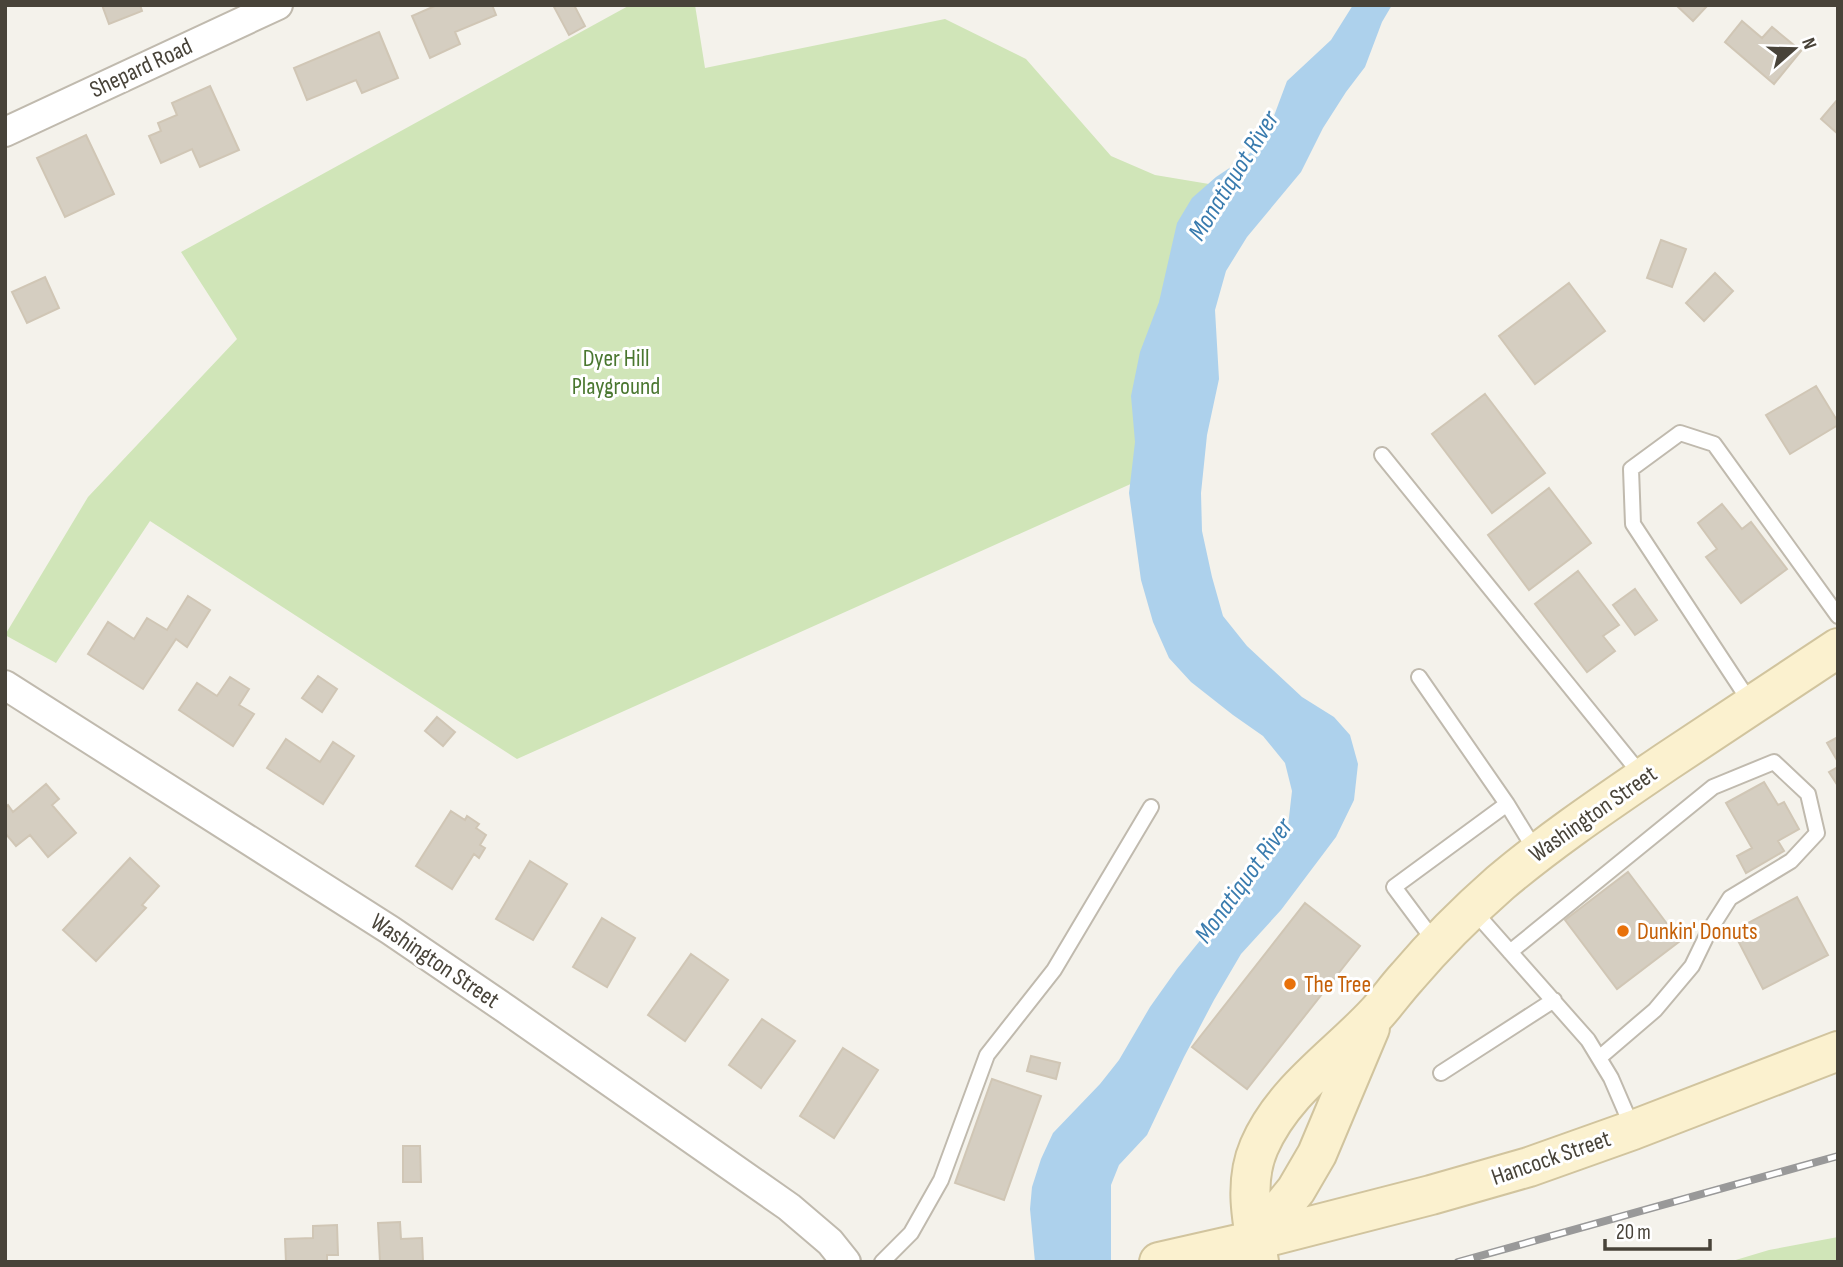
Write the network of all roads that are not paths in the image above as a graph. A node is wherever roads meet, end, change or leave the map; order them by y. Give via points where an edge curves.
1 (278, 5) edge
2 (5, 132) edge
3 (1381, 455) dead end
4 (1838, 616) edge
5 (1838, 648) edge
6 (1419, 677) dead end
7 (5, 685) edge
8 (1752, 705) junction
9 (1644, 778) junction
10 (1507, 804) junction
11 (1151, 807) dead end
12 (1538, 853) junction
13 (1472, 909) junction
14 (1437, 944) junction
15 (1510, 952) junction
16 (1554, 1000) junction
17 (1376, 1014) junction
18 (1838, 1051) edge
19 (1599, 1058) junction
20 (1441, 1073) dead end
21 (1633, 1130) junction
22 (1258, 1251) edge
23 (846, 1262) edge
24 (882, 1262) edge
25 (1160, 1262) edge

1 - 2 street, Shepard Road
3 - 9 lane
4 - 8 lane via 1714,444 1680,433 1631,469 1633,524
5 - 8 main road, Washington Street
6 - 10 lane
7 - 23 street, Washington Street via 506,1009 789,1207
8 - 9 main road, Washington Street
9 - 12 main road, Washington Street
10 - 12 lane
10 - 14 lane via 1394,887
11 - 24 lane via 1054,970 988,1055 941,1180 911,1233
12 - 13 main road, Washington Street
13 - 14 main road, Washington Street
13 - 15 lane
14 - 17 main road, Washington Street
15 - 16 lane
15 - 19 lane via 1713,787 1774,762 1808,794 1817,833 1791,862 1730,898 1692,966 1655,1010
16 - 19 lane
16 - 20 lane
17 - 22 main road, Washington Street via 1317,1154
17 - 22 main road, Washington Street via 1286,1103 1269,1126 1258,1149 1250,1192
18 - 21 main road, Hancock Street
19 - 21 lane
21 - 22 main road, Hancock Street
22 - 25 main road

